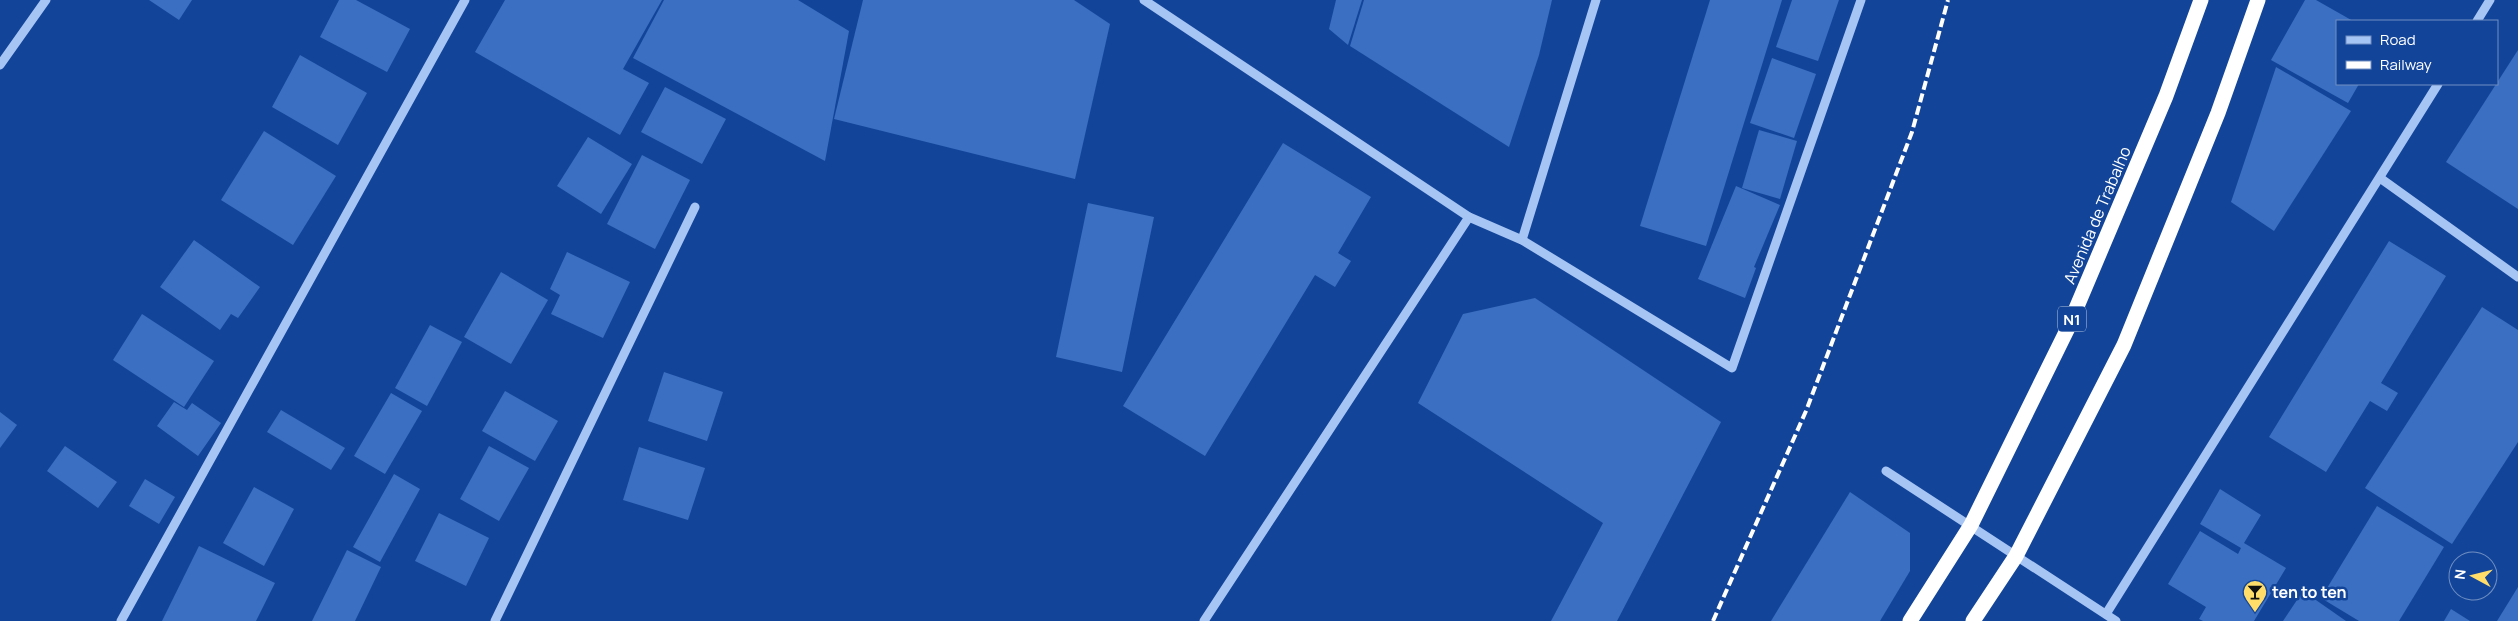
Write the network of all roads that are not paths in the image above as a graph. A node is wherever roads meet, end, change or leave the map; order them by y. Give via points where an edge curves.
1 (46, 0) edge
2 (465, 0) edge
3 (1144, 0) edge
4 (1596, 0) edge
5 (1861, 0) edge
6 (2201, 0) edge
7 (2258, 0) edge
8 (2490, 0) edge
9 (2478, 20) edge
10 (0, 65) edge
11 (2437, 85) edge
12 (2380, 178) junction
13 (696, 206) dead end
14 (1469, 217) junction
15 (1522, 240) junction
16 (2518, 277) edge
17 (1886, 471) dead end
18 (1971, 525) junction
19 (2016, 556) junction
20 (2106, 614) junction
21 (121, 621) edge
22 (495, 621) edge
23 (1204, 621) edge
24 (1910, 621) edge
25 (1973, 621) edge
26 (2116, 621) edge

1 - 10 street
2 - 21 street
3 - 14 street
4 - 15 street
5 - 15 street via 1732,368
6 - 18 highway, Avenida de Trabalho / N1 via 2166,96 2068,330
7 - 19 highway via 2218,113 2124,345
8 - 9 street
11 - 12 street
12 - 16 street
12 - 20 street
13 - 22 street
14 - 15 street
14 - 23 street
17 - 18 street
18 - 19 street
18 - 24 highway, Avenida de Trabalho / N1
19 - 20 street
19 - 25 highway
20 - 26 street

